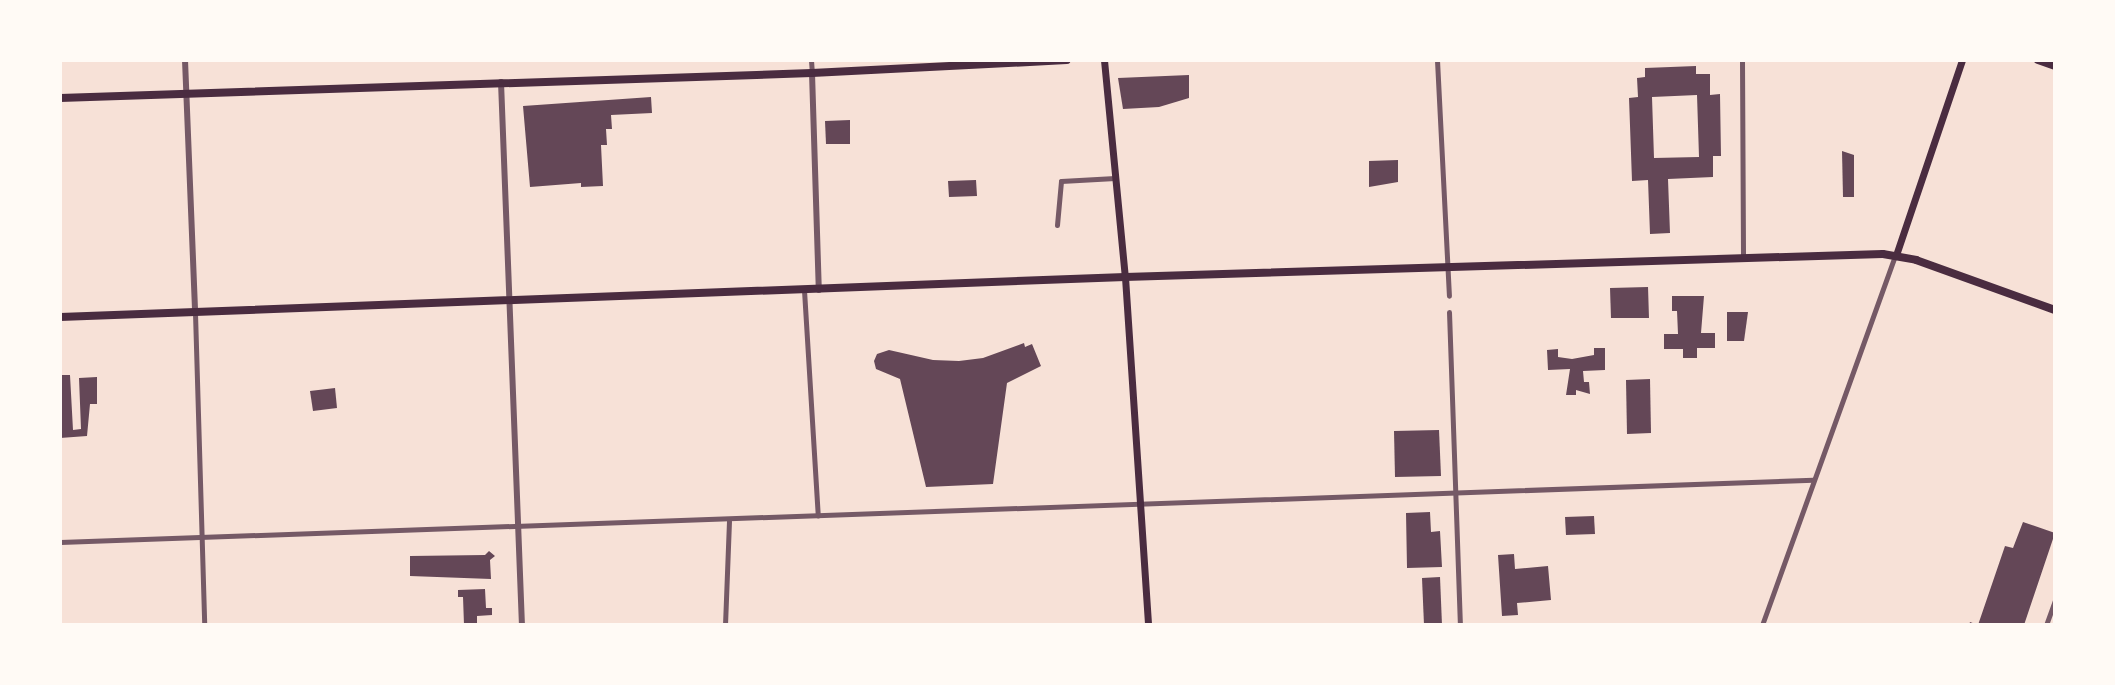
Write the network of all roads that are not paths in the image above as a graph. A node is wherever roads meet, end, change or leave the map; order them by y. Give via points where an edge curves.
1 (185, 60) edge
2 (811, 60) edge
3 (1067, 60) edge
4 (1104, 60) edge
5 (1437, 60) edge
6 (1742, 60) edge
7 (1962, 60) edge
8 (2038, 60) edge
9 (2055, 66) edge
10 (812, 73) junction
11 (501, 82) junction
12 (186, 92) junction
13 (60, 98) edge
14 (1115, 178) junction
15 (1057, 225) dead end
16 (1896, 255) junction
17 (1743, 258) junction
18 (1449, 267) junction
19 (1125, 277) junction
20 (804, 290) junction
21 (819, 290) junction
22 (1449, 296) dead end
23 (510, 300) junction
24 (2055, 310) edge
25 (1449, 312) dead end
26 (195, 313) junction
27 (60, 317) edge
28 (1813, 480) junction
29 (1455, 495) junction
30 (1140, 505) junction
31 (818, 516) junction
32 (729, 521) junction
33 (517, 524) junction
34 (202, 537) junction
35 (60, 542) edge
36 (2055, 600) edge
37 (204, 625) edge
38 (522, 625) edge
39 (725, 625) edge
40 (1148, 625) edge
41 (1460, 625) edge
42 (1762, 625) edge
43 (2046, 625) edge

1 - 12 street
2 - 10 street
3 - 10 main road
4 - 14 main road
5 - 18 street
6 - 17 street
7 - 16 main road
8 - 9 main road
10 - 11 main road
10 - 21 street
11 - 12 main road
11 - 23 street
12 - 13 main road
12 - 26 street
14 - 15 street via 1061,181
14 - 19 main road
16 - 17 main road
16 - 24 main road
16 - 28 street
17 - 18 main road
18 - 19 main road
18 - 22 street
19 - 21 main road
19 - 30 main road
20 - 21 main road
20 - 23 main road
20 - 31 street
23 - 26 main road
23 - 33 street
25 - 29 street
26 - 27 main road
26 - 34 street
28 - 29 street
28 - 42 street
29 - 30 street
29 - 41 street
30 - 31 street
30 - 40 main road
31 - 32 street
32 - 33 street
32 - 39 street
33 - 34 street
33 - 38 street
34 - 35 street
34 - 37 street
36 - 43 street

